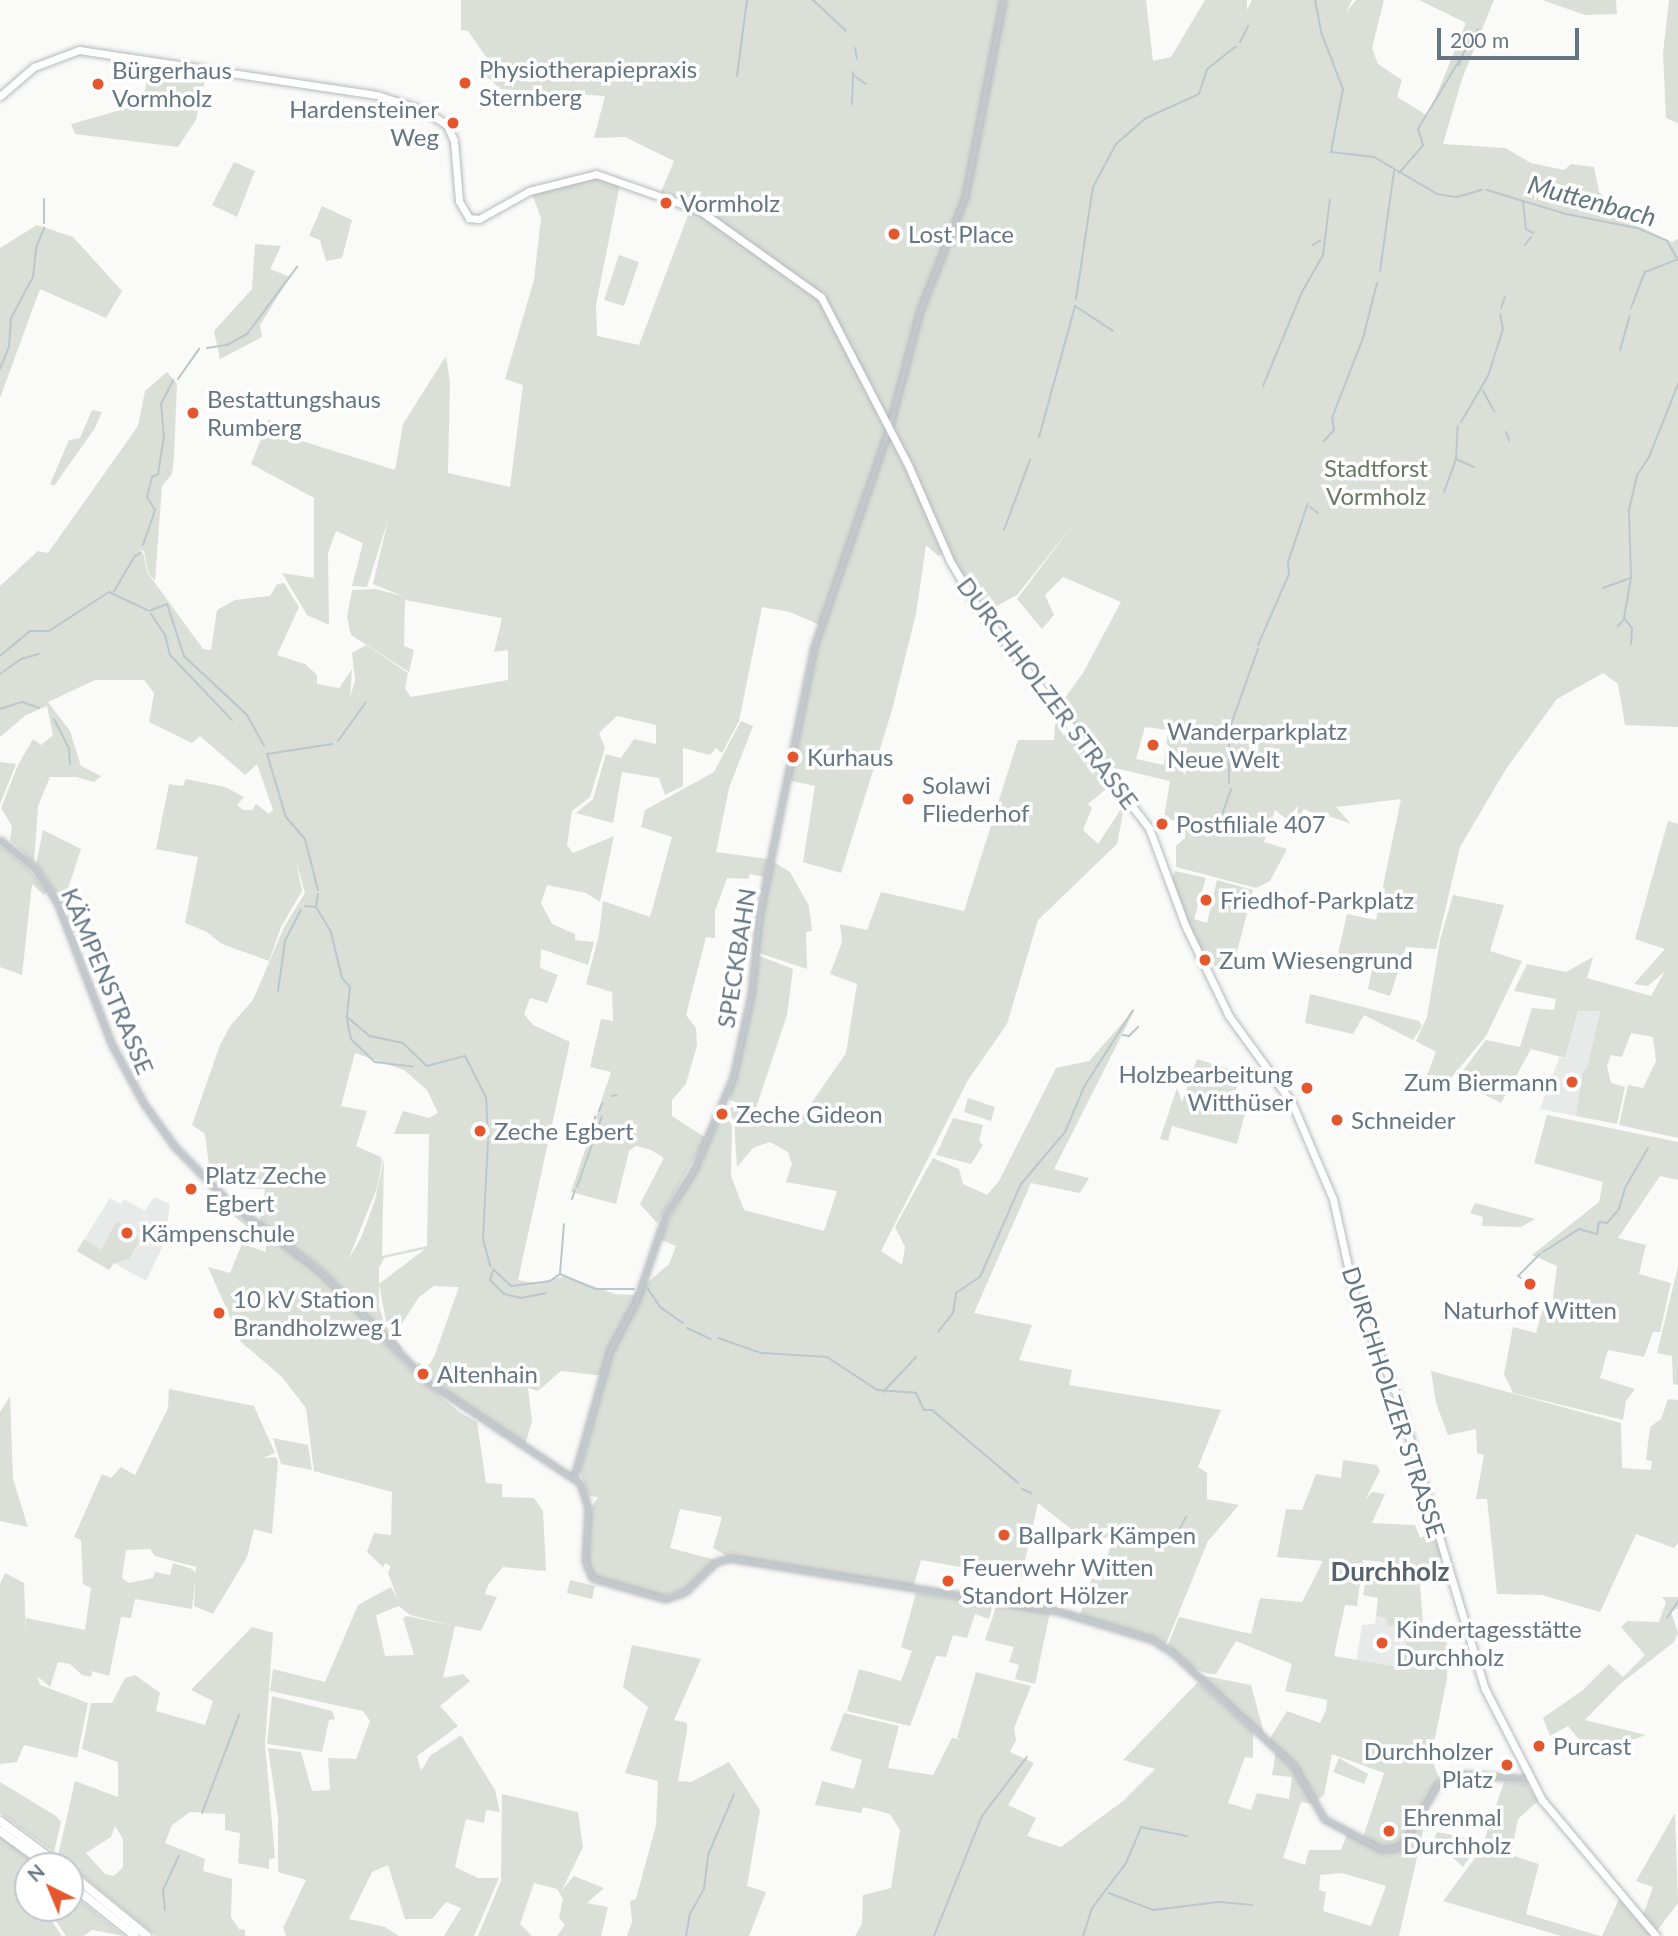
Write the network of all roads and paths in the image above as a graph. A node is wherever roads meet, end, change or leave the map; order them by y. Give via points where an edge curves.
1 (1003, 0) edge
2 (0, 96) edge
3 (889, 428) junction
4 (0, 840) edge
5 (574, 1476) junction
6 (1528, 1779) junction
7 (0, 1821) edge
8 (0, 1831) edge
9 (29, 1852) edge
10 (42, 1852) edge
11 (84, 1884) edge
12 (84, 1895) edge
13 (135, 1936) edge
14 (147, 1936) edge
15 (1656, 1936) edge

1 - 3 street, SPECKBAHN via 972,171 920,310
2 - 3 main road, DURCHHOLZER STRASSE via 43,62 79,50 336,88 401,102 447,125 454,141 459,201 465,215 474,220 519,195 591,174 692,207 821,296
3 - 5 street, SPECKBAHN via 814,646 759,916 751,994 726,1102 654,1242 637,1299 603,1371
3 - 6 main road, DURCHHOLZER STRASSE via 944,551 975,603 1149,828 1185,925 1229,1016 1293,1106 1333,1199 1355,1298 1398,1400 1422,1491 1468,1622 1479,1672
4 - 5 street, KÄMPENSTRASSE via 49,887 122,1065 157,1123 191,1166 228,1201 321,1272 448,1398
5 - 6 street via 587,1499 585,1561 589,1576 619,1589 670,1598 729,1558 1058,1611 1158,1642 1294,1766 1324,1819 1381,1849 1404,1842 1437,1785 1452,1773
6 - 15 main road, DURCHHOLZER STRASSE via 1562,1828
7 - 10 highway
8 - 9 highway
11 - 14 highway
12 - 13 highway

